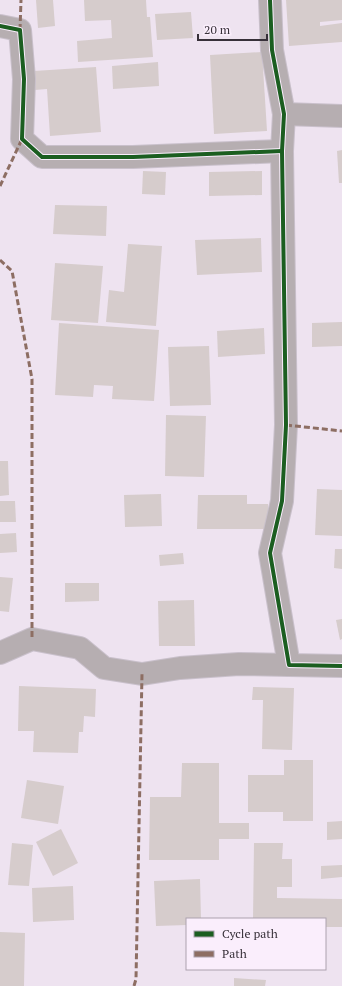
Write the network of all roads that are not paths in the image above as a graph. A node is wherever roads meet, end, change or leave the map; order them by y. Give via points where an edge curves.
1 (270, 0) edge
2 (0, 26) edge
3 (284, 114) junction
4 (342, 116) edge
5 (282, 151) junction
6 (0, 653) edge
7 (289, 665) junction
8 (342, 666) edge

1 - 3 street via 272,50
2 - 5 street via 20,30 24,78 22,140 42,157 133,157
3 - 4 street
3 - 5 street
5 - 7 street via 286,425 282,501 270,553
6 - 7 street via 32,639 80,648 104,668 142,674 180,668 239,664
7 - 8 street

